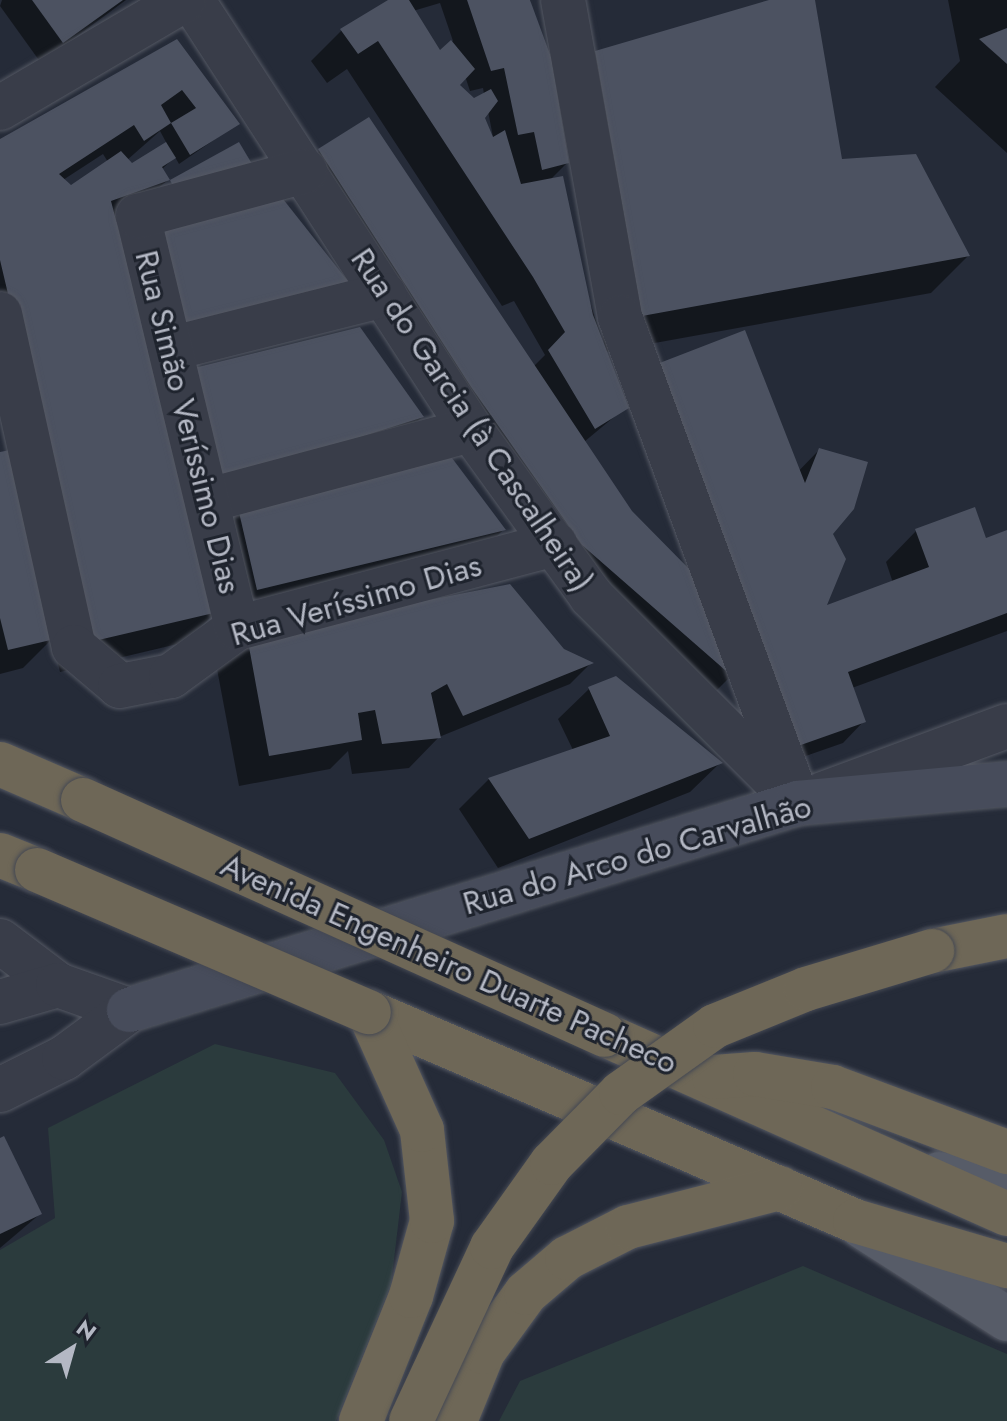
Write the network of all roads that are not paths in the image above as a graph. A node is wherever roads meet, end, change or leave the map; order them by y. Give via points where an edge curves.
1 (184, 0) edge
2 (192, 0) edge
3 (563, 0) edge
4 (0, 108) edge
5 (305, 171) junction
6 (384, 295) junction
7 (0, 314) edge
8 (173, 348) junction
9 (471, 430) junction
10 (209, 500) junction
11 (555, 544) junction
12 (237, 628) junction
13 (1007, 726) edge
14 (0, 764) edge
15 (1007, 784) edge
16 (798, 803) junction
17 (18, 863) edge
18 (1007, 936) edge
19 (0, 941) edge
20 (58, 985) junction
21 (0, 1002) edge
22 (129, 1010) junction
23 (369, 1012) junction
24 (702, 1078) junction
25 (0, 1090) edge
26 (1007, 1152) edge
27 (897, 1165) junction
28 (780, 1188) junction
29 (1007, 1188) edge
30 (1007, 1214) edge
31 (855, 1221) junction
32 (1007, 1266) edge
33 (1007, 1319) edge
34 (361, 1421) edge
35 (411, 1421) edge
36 (455, 1421) edge

1 - 4 street
2 - 5 street, Rua do Garcia (à Cascalheira)
3 - 16 street via 620,317
5 - 6 street, Rua do Garcia (à Cascalheira)
5 - 8 street, Rua Simão Veríssimo Dias via 138,216
6 - 8 street
6 - 9 street, Rua do Garcia (à Cascalheira)
7 - 12 street, Rua Veríssimo Dias via 74,647 120,686 171,676
8 - 10 street, Rua Simão Veríssimo Dias
9 - 10 street
9 - 11 street, Rua do Garcia (à Cascalheira)
10 - 12 street, Rua Simão Veríssimo Dias
11 - 12 street, Rua Veríssimo Dias
11 - 16 street, Rua do Garcia (à Cascalheira) via 641,652
13 - 16 street
14 - 24 highway, Avenida Engenheiro Duarte Pacheco, bridge
15 - 16 street, Rua do Arco do Carvalhão
16 - 22 street, Rua do Arco do Carvalhão
17 - 23 highway, bridge
18 - 35 highway, bridge via 932,951 806,989 715,1026 621,1093 515,1212 459,1310
19 - 20 street
20 - 21 street
20 - 22 street
22 - 25 street via 64,1058
23 - 28 highway
23 - 34 highway via 422,1130 432,1221 411,1296
24 - 26 highway via 755,1074 833,1087
24 - 27 highway, Avenida Engenheiro Duarte Pacheco
27 - 29 main road, Avenida Engenheiro Duarte Pacheco
27 - 30 highway, Avenida Engenheiro Duarte Pacheco
28 - 31 highway
28 - 36 highway via 628,1227 567,1258 526,1293 483,1352
31 - 32 highway
31 - 33 main road

